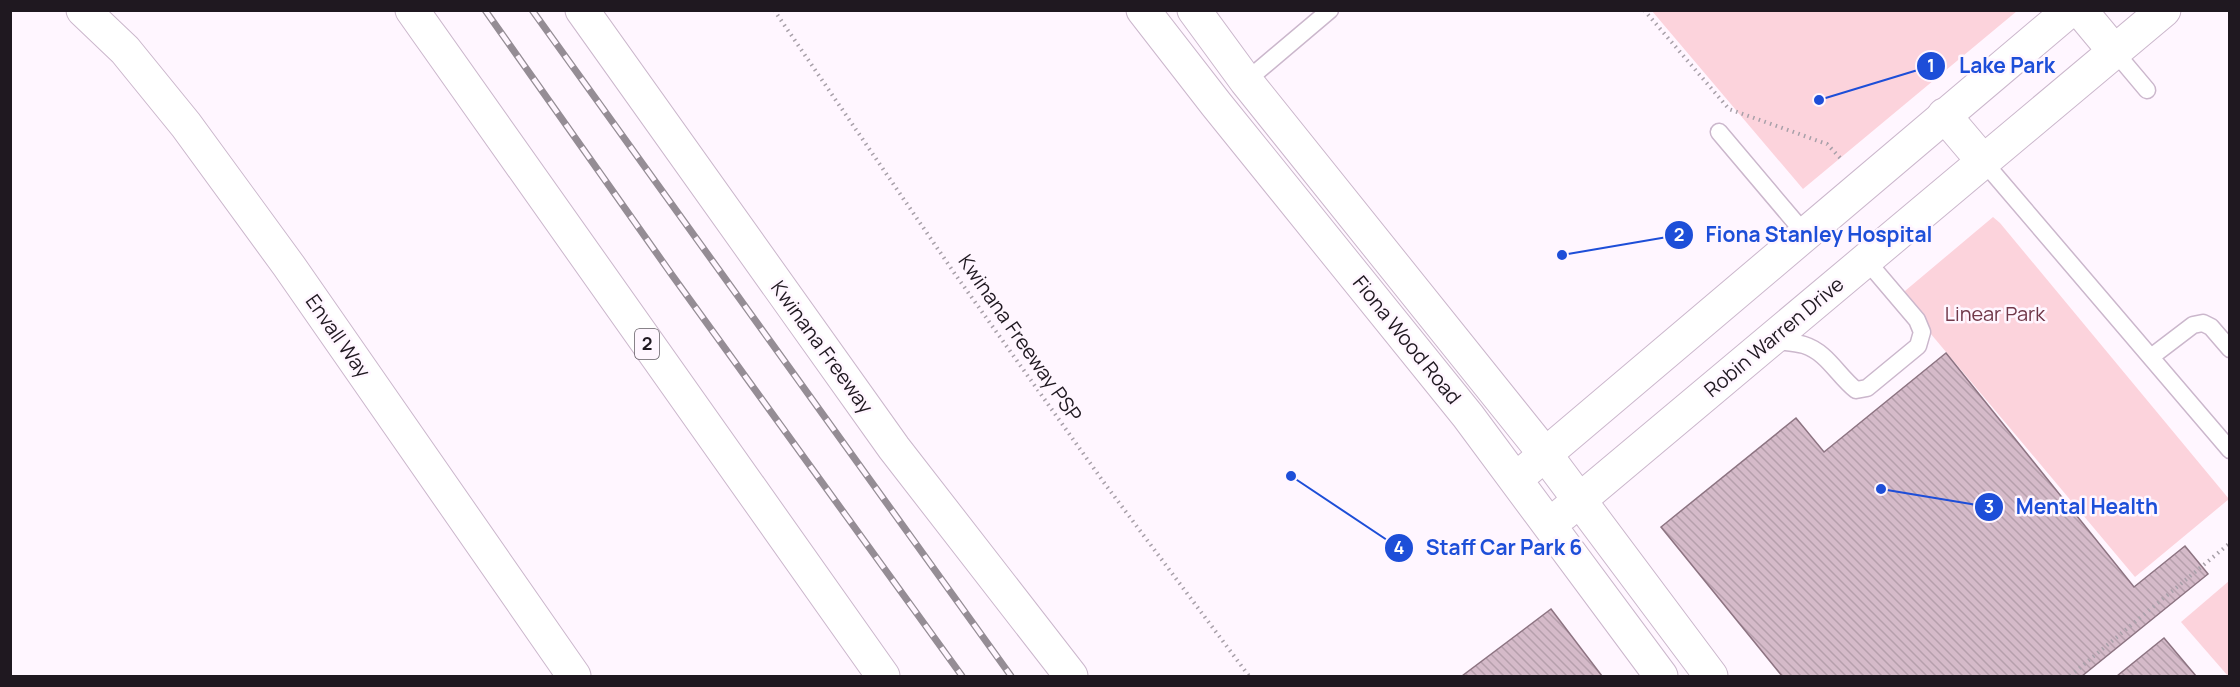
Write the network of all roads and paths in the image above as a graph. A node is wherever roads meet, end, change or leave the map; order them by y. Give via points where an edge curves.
1 (83, 10) edge
2 (412, 10) edge
3 (582, 10) edge
4 (774, 10) edge
5 (1143, 10) edge
6 (1194, 10) edge
7 (1330, 10) edge
8 (1644, 10) edge
9 (2070, 10) edge
10 (2080, 10) edge
11 (2164, 10) edge
12 (2115, 52) junction
13 (1246, 81) junction
14 (2147, 90) dead end
15 (1216, 104) junction
16 (1944, 115) junction
17 (1719, 132) dead end
18 (1983, 161) junction
19 (1845, 163) dead end
20 (1806, 235) junction
21 (1866, 260) junction
22 (1770, 340) junction
23 (2229, 349) edge
24 (2151, 357) junction
25 (2229, 450) edge
26 (1545, 454) junction
27 (1515, 479) junction
28 (1580, 501) junction
29 (1550, 526) junction
30 (2229, 543) edge
31 (573, 676) edge
32 (883, 676) edge
33 (1071, 676) edge
34 (1249, 676) edge
35 (1661, 676) edge
36 (1711, 676) edge
37 (2070, 676) edge

1 - 31 main road, Envall Way via 125,50 186,125 289,266
2 - 32 main road, 2
3 - 33 main road, Kwinana Freeway via 894,448
4 - 34 path, Kwinana Freeway PSP via 955,274
5 - 15 main road, Fiona Wood Road
6 - 13 main road, Fiona Wood Road
7 - 13 lane
8 - 19 path via 1730,109 1827,144
9 - 16 main road
10 - 12 main road
11 - 12 main road, Robin Warren Drive
12 - 14 lane
12 - 18 main road, Robin Warren Drive
13 - 15 main road
13 - 26 main road, Fiona Wood Road
15 - 27 main road, Fiona Wood Road
16 - 18 main road
16 - 20 main road
17 - 20 lane
18 - 21 main road, Robin Warren Drive
18 - 24 lane
20 - 26 main road
21 - 22 main road, Robin Warren Drive
21 - 22 lane via 1917,320 1922,332 1917,346 1867,388 1856,390 1822,355 1805,345
22 - 28 main road, Robin Warren Drive
23 - 24 lane via 2203,323 2193,325
24 - 25 lane
26 - 27 main road
26 - 28 main road, Fiona Wood Road
27 - 29 main road, Fiona Wood Road
28 - 29 main road, Robin Warren Drive
28 - 36 main road, Fiona Wood Road
29 - 35 main road, Fiona Wood Road
30 - 37 path

